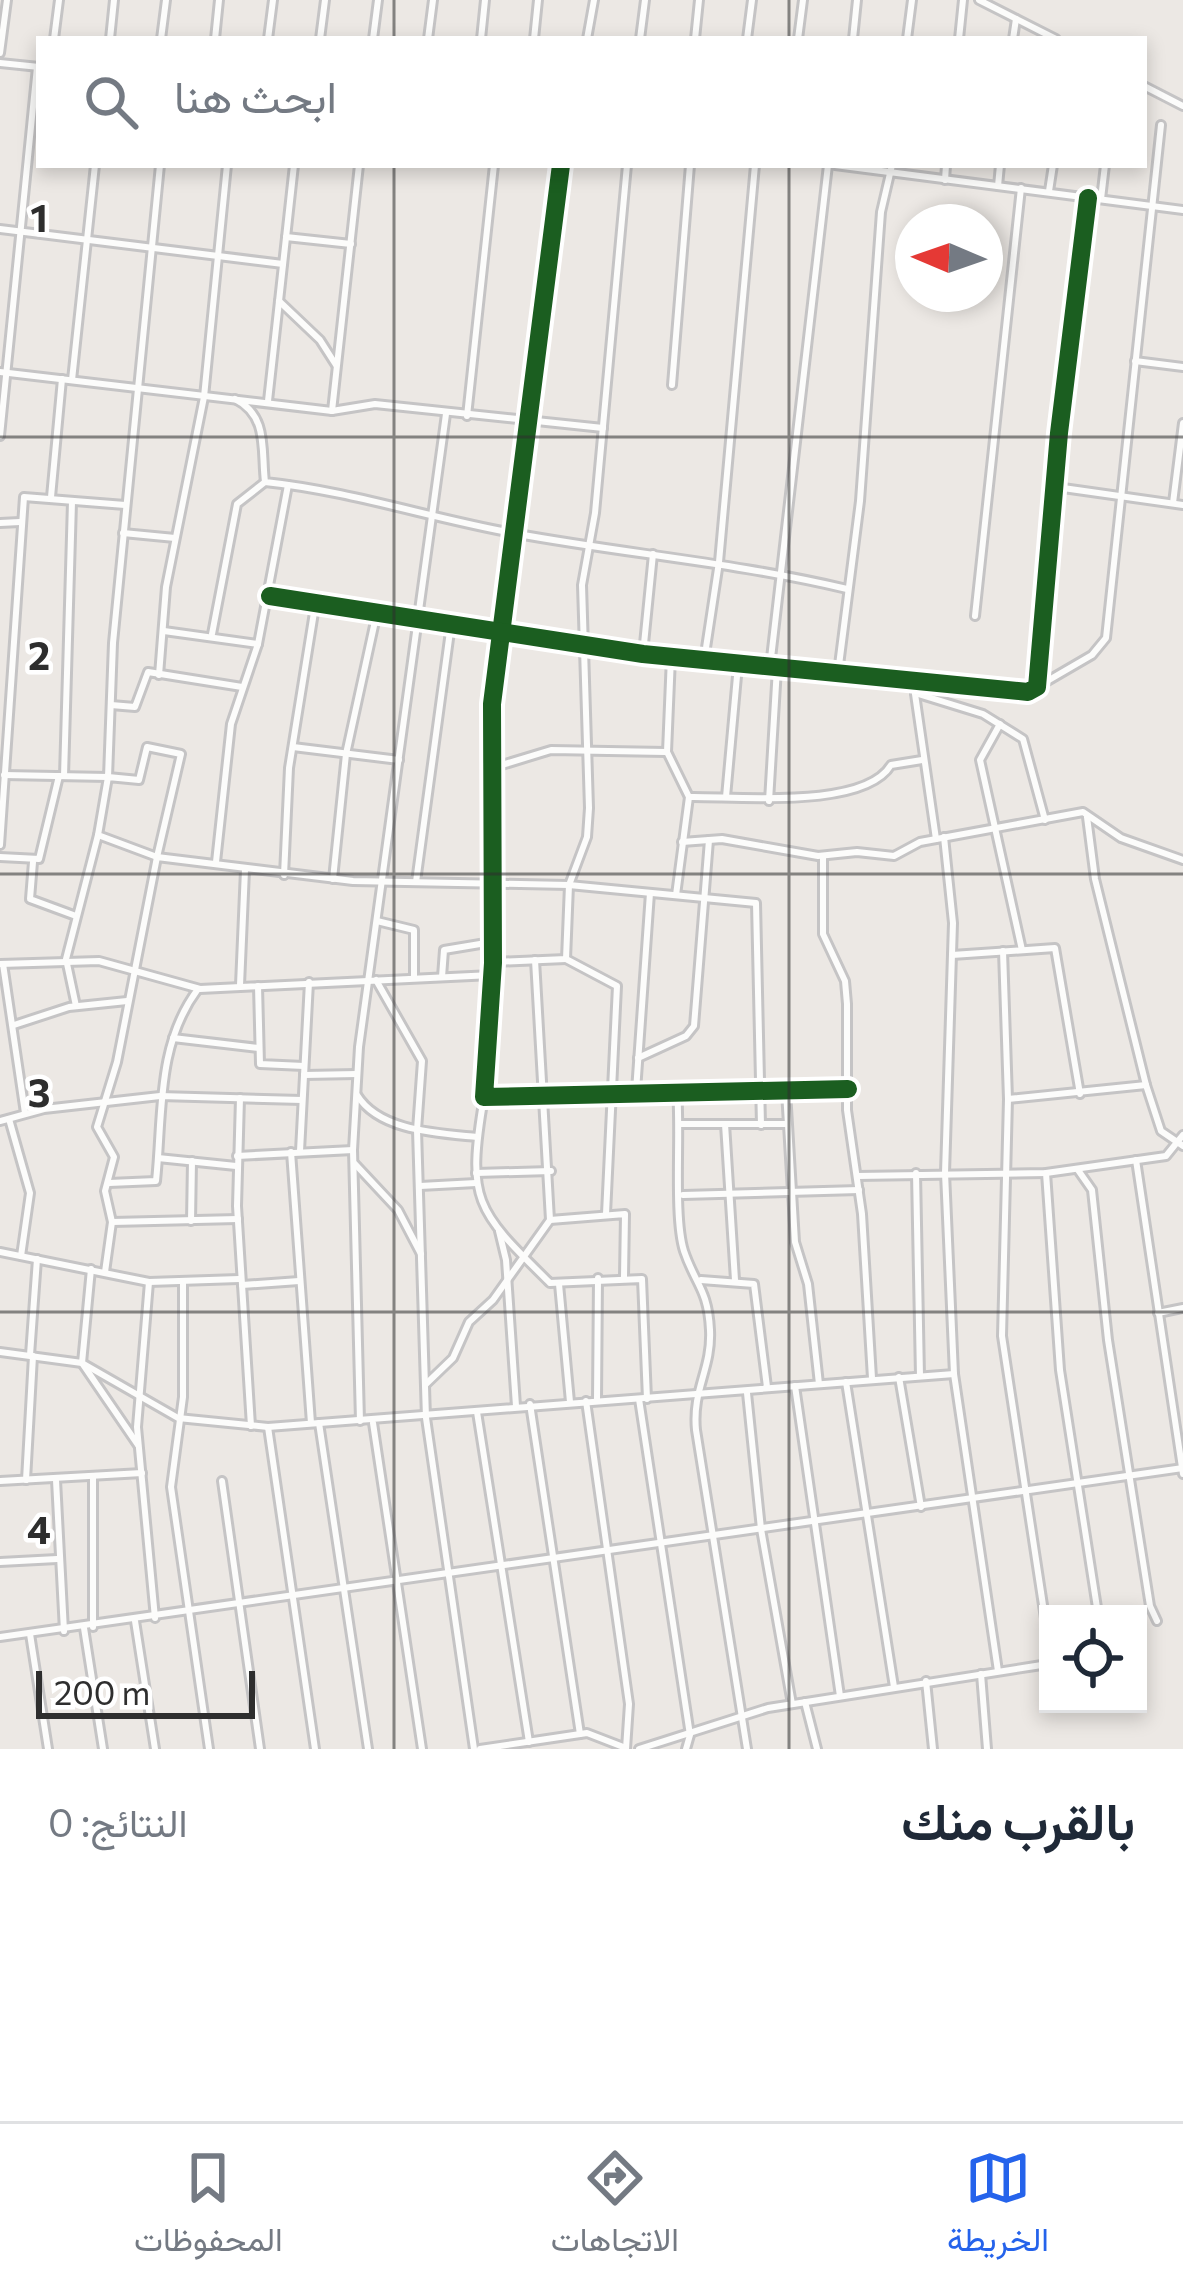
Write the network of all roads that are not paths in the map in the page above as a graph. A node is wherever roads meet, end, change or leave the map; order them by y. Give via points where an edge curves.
1 (7, 0) edge
2 (59, 0) edge
3 (114, 0) edge
4 (166, 0) edge
5 (219, 0) edge
6 (273, 0) edge
7 (325, 0) edge
8 (378, 0) edge
9 (433, 0) edge
10 (485, 0) edge
11 (538, 0) edge
12 (594, 0) edge
13 (645, 0) edge
14 (699, 0) edge
15 (752, 0) edge
16 (803, 0) edge
17 (857, 0) edge
18 (912, 0) edge
19 (963, 0) edge
20 (979, 0) edge
21 (1016, 19) junction
22 (54, 36) edge
23 (110, 36) edge
24 (161, 36) edge
25 (215, 36) edge
26 (268, 36) edge
27 (320, 36) edge
28 (373, 36) edge
29 (428, 36) edge
30 (481, 36) edge
31 (534, 36) edge
32 (588, 36) edge
33 (640, 36) edge
34 (695, 36) edge
35 (747, 36) edge
36 (798, 36) edge
37 (854, 36) edge
38 (907, 36) edge
39 (959, 36) edge
40 (1013, 36) edge
41 (1049, 36) edge
42 (0, 53) edge
43 (0, 63) edge
44 (36, 67) edge
45 (36, 86) edge
46 (1147, 88) edge
47 (1183, 106) edge
48 (1160, 125) dead end
49 (95, 168) edge
50 (160, 168) edge
51 (226, 168) edge
52 (294, 168) edge
53 (359, 168) edge
54 (494, 168) edge
55 (561, 168) edge
56 (626, 168) edge
57 (690, 168) edge
58 (755, 168) edge
59 (831, 168) edge
60 (946, 168) edge
61 (1000, 168) edge
62 (1053, 168) edge
63 (1106, 168) edge
64 (892, 169) edge
65 (944, 180) junction
66 (998, 185) junction
67 (1021, 188) junction
68 (1049, 193) junction
69 (1088, 198) junction
70 (1101, 199) junction
71 (1152, 206) junction
72 (1183, 210) edge
73 (0, 230) edge
74 (21, 230) junction
75 (286, 237) junction
76 (88, 242) junction
77 (350, 244) junction
78 (151, 251) junction
79 (217, 256) junction
80 (284, 263) junction
81 (279, 301) junction
82 (1136, 361) junction
83 (337, 366) junction
84 (1183, 367) edge
85 (4, 373) edge
86 (67, 380) junction
87 (672, 385) dead end
88 (135, 389) junction
89 (204, 397) junction
90 (235, 399) junction
91 (268, 401) junction
92 (332, 412) junction
93 (446, 414) junction
94 (467, 416) junction
95 (530, 421) junction
96 (1183, 423) edge
97 (603, 428) junction
98 (0, 436) edge
99 (265, 482) junction
100 (288, 484) junction
101 (1056, 487) junction
102 (1121, 495) junction
103 (51, 497) junction
104 (72, 502) junction
105 (1173, 503) junction
106 (125, 505) junction
107 (1183, 505) edge
108 (434, 515) junction
109 (22, 522) junction
110 (0, 523) edge
111 (123, 533) junction
112 (517, 534) junction
113 (175, 538) junction
114 (589, 544) junction
115 (653, 554) junction
116 (719, 562) junction
117 (780, 573) junction
118 (847, 589) junction
119 (270, 596) junction
120 (316, 600) junction
121 (377, 612) junction
122 (975, 616) dead end
123 (418, 617) junction
124 (451, 622) junction
125 (505, 630) junction
126 (164, 631) junction
127 (212, 634) junction
128 (258, 644) junction
129 (583, 645) junction
130 (643, 654) junction
131 (671, 657) junction
132 (704, 661) junction
133 (738, 664) junction
134 (773, 667) junction
135 (838, 674) junction
136 (159, 675) junction
137 (914, 682) junction
138 (242, 687) junction
139 (1037, 687) junction
140 (915, 693) junction
141 (111, 705) junction
142 (1000, 724) junction
143 (293, 747) junction
144 (585, 750) junction
145 (667, 752) junction
146 (346, 754) junction
147 (399, 760) junction
148 (922, 760) junction
149 (492, 768) junction
150 (4, 775) junction
151 (62, 776) junction
152 (108, 777) junction
153 (726, 796) junction
154 (688, 797) junction
155 (769, 801) junction
156 (1086, 814) junction
157 (1045, 820) junction
158 (996, 829) junction
159 (98, 835) junction
160 (940, 838) junction
161 (709, 840) junction
162 (682, 842) junction
163 (0, 845) edge
164 (0, 856) edge
165 (823, 856) junction
166 (157, 857) junction
167 (1183, 860) edge
168 (33, 862) junction
169 (216, 862) junction
170 (245, 869) junction
171 (284, 874) junction
172 (333, 879) junction
173 (384, 881) junction
174 (416, 882) junction
175 (569, 884) junction
176 (494, 885) junction
177 (650, 893) junction
178 (676, 895) junction
179 (707, 898) junction
180 (76, 916) junction
181 (377, 921) junction
182 (492, 942) junction
183 (1022, 950) junction
184 (1003, 951) junction
185 (952, 955) junction
186 (66, 959) junction
187 (566, 959) junction
188 (536, 960) junction
189 (493, 963) junction
190 (1, 964) edge
191 (133, 969) junction
192 (492, 975) junction
193 (413, 977) junction
194 (442, 977) junction
195 (372, 980) junction
196 (308, 982) junction
197 (258, 985) junction
198 (240, 986) junction
199 (198, 989) junction
200 (128, 1001) junction
201 (76, 1006) junction
202 (14, 1025) junction
203 (173, 1038) junction
204 (259, 1048) junction
205 (638, 1058) junction
206 (304, 1070) junction
207 (357, 1074) junction
208 (1146, 1084) junction
209 (848, 1089) junction
210 (760, 1090) junction
211 (786, 1090) junction
212 (636, 1091) junction
213 (677, 1091) junction
214 (355, 1092) junction
215 (608, 1092) junction
216 (1079, 1094) junction
217 (160, 1096) junction
218 (484, 1097) junction
219 (541, 1097) junction
220 (239, 1098) junction
221 (1008, 1099) junction
222 (302, 1100) junction
223 (107, 1101) junction
224 (25, 1113) junction
225 (4, 1120) edge
226 (680, 1124) junction
227 (725, 1124) junction
228 (761, 1124) junction
229 (788, 1124) junction
230 (417, 1130) junction
231 (478, 1137) junction
232 (1181, 1140) edge
233 (353, 1150) junction
234 (296, 1152) junction
235 (237, 1156) junction
236 (158, 1158) junction
237 (1136, 1160) junction
238 (192, 1161) junction
239 (354, 1163) junction
240 (236, 1166) junction
241 (1078, 1170) junction
242 (551, 1171) junction
243 (476, 1173) junction
244 (916, 1173) junction
245 (945, 1173) junction
246 (1046, 1173) junction
247 (1002, 1174) junction
248 (857, 1176) junction
249 (108, 1183) junction
250 (477, 1183) junction
251 (420, 1186) junction
252 (859, 1190) junction
253 (791, 1193) junction
254 (682, 1195) junction
255 (729, 1195) junction
256 (606, 1214) junction
257 (238, 1219) junction
258 (550, 1220) junction
259 (191, 1221) junction
260 (112, 1222) junction
261 (498, 1229) junction
262 (0, 1252) edge
263 (21, 1256) junction
264 (526, 1256) junction
265 (423, 1257) junction
266 (37, 1259) junction
267 (91, 1269) junction
268 (105, 1272) junction
269 (624, 1277) junction
270 (598, 1278) junction
271 (507, 1279) junction
272 (701, 1280) junction
273 (735, 1280) junction
274 (299, 1281) junction
275 (149, 1282) junction
276 (183, 1282) junction
277 (242, 1282) junction
278 (559, 1283) junction
279 (1183, 1308) edge
280 (1158, 1313) junction
281 (0, 1352) edge
282 (32, 1355) junction
283 (82, 1363) junction
284 (954, 1374) junction
285 (920, 1376) junction
286 (899, 1377) junction
287 (872, 1378) junction
288 (845, 1381) junction
289 (819, 1384) junction
290 (424, 1386) junction
291 (795, 1386) junction
292 (768, 1389) junction
293 (746, 1391) junction
294 (140, 1395) junction
295 (693, 1397) junction
296 (643, 1399) junction
297 (597, 1400) junction
298 (586, 1401) junction
299 (570, 1402) junction
300 (530, 1404) junction
301 (516, 1406) junction
302 (477, 1412) junction
303 (178, 1418) junction
304 (426, 1418) junction
305 (360, 1421) junction
306 (315, 1423) junction
307 (373, 1423) junction
308 (251, 1426) junction
309 (268, 1427) junction
310 (139, 1447) junction
311 (1183, 1470) edge
312 (142, 1473) junction
313 (1130, 1475) junction
314 (92, 1477) junction
315 (0, 1480) edge
316 (26, 1480) junction
317 (56, 1480) junction
318 (222, 1481) dead end
319 (1078, 1482) junction
320 (1025, 1489) junction
321 (974, 1500) junction
322 (921, 1507) junction
323 (869, 1514) junction
324 (815, 1521) junction
325 (760, 1529) junction
326 (712, 1535) junction
327 (660, 1542) junction
328 (607, 1549) junction
329 (555, 1558) junction
330 (57, 1559) junction
331 (0, 1562) edge
332 (503, 1566) junction
333 (449, 1575) junction
334 (397, 1582) junction
335 (346, 1588) junction
336 (293, 1597) junction
337 (240, 1604) junction
338 (1043, 1605) edge
339 (1097, 1605) edge
340 (187, 1612) junction
341 (155, 1618) junction
342 (135, 1621) junction
343 (1157, 1621) dead end
344 (88, 1627) junction
345 (64, 1631) junction
346 (30, 1634) junction
347 (0, 1637) edge
348 (1039, 1665) edge
349 (998, 1671) junction
350 (981, 1674) junction
351 (926, 1681) junction
352 (894, 1687) junction
353 (840, 1696) junction
354 (805, 1702) junction
355 (792, 1704) junction
356 (739, 1716) junction
357 (580, 1734) junction
358 (689, 1736) junction
359 (529, 1742) junction
360 (612, 1746) edge
361 (48, 1749) edge
362 (103, 1749) edge
363 (154, 1749) edge
364 (209, 1749) edge
365 (260, 1749) edge
366 (314, 1749) edge
367 (368, 1749) edge
368 (422, 1749) edge
369 (477, 1749) edge
370 (628, 1749) edge
371 (639, 1749) edge
372 (686, 1749) edge
373 (747, 1749) edge
374 (817, 1749) edge
375 (933, 1749) edge
376 (987, 1749) edge

1 - 42 street
2 - 22 street
3 - 23 street
4 - 24 street
5 - 25 street
6 - 26 street
7 - 27 street
8 - 28 street
9 - 29 street
10 - 30 street
11 - 31 street
12 - 32 street
13 - 33 street
14 - 34 street
15 - 35 street
16 - 36 street
17 - 37 street
18 - 38 street
19 - 39 street
20 - 21 street
21 - 40 street
21 - 41 street
43 - 44 street
45 - 74 street
46 - 47 street
48 - 71 street
49 - 76 street
50 - 78 street
51 - 79 street
52 - 75 street
53 - 77 street
54 - 94 street
55 - 95 street
56 - 97 street
57 - 87 street
58 - 116 street
59 - 117 street
60 - 65 street
61 - 66 street
62 - 68 street
63 - 70 street
64 - 65 street
64 - 118 street via 881,212
65 - 66 street
66 - 67 street
67 - 68 street
67 - 122 street
68 - 69 street
69 - 70 street
69 - 101 street
70 - 71 street
71 - 72 street
71 - 82 street
73 - 74 street
74 - 76 street
74 - 85 street
75 - 77 street
75 - 80 street
76 - 78 street
76 - 86 street
77 - 83 street
78 - 79 street
78 - 88 street
79 - 80 street
79 - 89 street
80 - 81 street
81 - 83 street
81 - 91 street
82 - 84 street
82 - 102 street
83 - 92 street
85 - 86 street
85 - 98 street
86 - 88 street
86 - 103 street
88 - 89 street
88 - 106 street
89 - 90 street
89 - 113 street
90 - 91 street
90 - 99 street via 263,433
91 - 92 street
92 - 93 street via 375,404
93 - 94 street
93 - 108 street
94 - 95 street
95 - 97 street
95 - 112 street
96 - 105 street
97 - 114 street
99 - 100 street
99 - 127 street via 237,504
100 - 108 street
100 - 119 street
101 - 102 street
101 - 139 street
102 - 105 street
102 - 139 street via 1106,638 1092,656
103 - 104 street
103 - 109 street via 25,495
104 - 106 street
104 - 151 street
105 - 107 street
106 - 111 street
108 - 112 street
108 - 123 street
109 - 110 street
109 - 150 street
111 - 113 street
111 - 141 street
112 - 114 street
112 - 125 street
113 - 126 street
114 - 115 street
114 - 129 street
115 - 116 street
115 - 130 street
116 - 117 street
116 - 132 street
117 - 118 street
117 - 134 street
118 - 135 street
119 - 120 street
119 - 128 street
120 - 121 street
120 - 143 street
121 - 123 street
121 - 146 street
123 - 124 street
123 - 147 street
124 - 125 street
124 - 174 street
125 - 129 street
125 - 149 street via 492,704
126 - 127 street
126 - 136 street
127 - 128 street
128 - 138 street
129 - 130 street
129 - 144 street
130 - 131 street
131 - 132 street
131 - 145 street
132 - 133 street
133 - 134 street
133 - 153 street
134 - 135 street
134 - 155 street
135 - 137 street
136 - 138 street
136 - 141 street via 147,674 134,708
137 - 139 street via 1017,694
137 - 140 street
138 - 169 street via 230,724
140 - 142 street
140 - 148 street
141 - 152 street
142 - 157 street via 1028,748
142 - 158 street via 980,760
143 - 146 street
143 - 171 street
144 - 145 street
144 - 149 street via 551,750
144 - 175 street via 587,837
145 - 154 street
146 - 147 street
146 - 172 street
147 - 173 street
148 - 155 street via 891,766 862,786
148 - 160 street
149 - 176 street
150 - 151 street
150 - 163 street
151 - 152 street
151 - 168 street
152 - 159 street
152 - 166 street via 140,780 147,747 181,753
153 - 154 street
153 - 155 street
154 - 162 street
156 - 157 street
156 - 167 street via 1121,838
156 - 208 street
157 - 158 street
158 - 160 street
158 - 183 street
159 - 166 street
159 - 180 street
160 - 165 street via 893,856
160 - 185 street
161 - 162 street
161 - 165 street
161 - 179 street
162 - 178 street
164 - 168 street
165 - 209 street via 823,934 844,982
166 - 169 street
166 - 191 street
168 - 180 street via 30,899
169 - 170 street
170 - 171 street
170 - 198 street
171 - 172 street
172 - 173 street
173 - 174 street
173 - 181 street
174 - 176 street
175 - 176 street
175 - 177 street
175 - 187 street
176 - 182 street
177 - 178 street
177 - 205 street
178 - 179 street
179 - 205 street via 694,1026
179 - 210 street via 758,906
180 - 186 street
181 - 193 street via 416,932
181 - 195 street
182 - 189 street
182 - 194 street via 444,950
183 - 184 street
183 - 216 street via 1057,953
184 - 185 street
184 - 221 street
185 - 245 street
186 - 190 street
186 - 191 street
186 - 201 street
187 - 188 street
187 - 215 street via 617,986
188 - 189 street
188 - 219 street
189 - 192 street
190 - 202 street
191 - 199 street
191 - 200 street
192 - 194 street
192 - 218 street
193 - 194 street
193 - 195 street
195 - 196 street
195 - 207 street
195 - 230 street via 421,1056
196 - 197 street
196 - 206 street
197 - 198 street
197 - 204 street
198 - 199 street
199 - 203 street
200 - 201 street
200 - 223 street
201 - 202 street
202 - 224 street
203 - 204 street
203 - 217 street
204 - 206 street via 260,1065
205 - 212 street
206 - 207 street
206 - 222 street
207 - 214 street
208 - 216 street
208 - 232 street via 1161,1131
209 - 211 street
209 - 248 street
210 - 211 street
210 - 213 street
210 - 228 street
211 - 229 street
212 - 213 street
212 - 215 street
213 - 226 street
214 - 230 street via 371,1115
214 - 233 street
215 - 219 street
215 - 256 street
216 - 221 street
217 - 220 street
217 - 223 street
217 - 236 street
218 - 219 street
218 - 231 street
219 - 242 street
220 - 222 street
220 - 235 street
221 - 247 street
222 - 234 street
223 - 224 street
223 - 249 street via 97,1127 114,1151
224 - 225 street
225 - 263 street via 30,1193
226 - 227 street
226 - 254 street
227 - 228 street
227 - 255 street
228 - 229 street
229 - 253 street
230 - 231 street
230 - 251 street
231 - 243 street
232 - 237 street via 1166,1156
233 - 234 street
233 - 239 street
234 - 235 street
234 - 274 street
235 - 240 street
236 - 238 street
236 - 249 street via 154,1182
237 - 241 street
237 - 280 street
238 - 240 street
238 - 259 street
239 - 265 street via 398,1210
239 - 305 street
240 - 257 street
241 - 246 street
241 - 313 street via 1094,1200
242 - 243 street
242 - 258 street
243 - 250 street
244 - 245 street
244 - 248 street
244 - 285 street
245 - 247 street
245 - 284 street
246 - 247 street
246 - 319 street via 1060,1370
247 - 320 street via 1002,1336
248 - 252 street
249 - 260 street
250 - 251 street
250 - 261 street via 480,1206
251 - 265 street
252 - 253 street
252 - 287 street
253 - 255 street
253 - 289 street
254 - 255 street
254 - 272 street via 684,1251
255 - 273 street
256 - 258 street
256 - 269 street via 627,1216
257 - 259 street
257 - 277 street
258 - 264 street
259 - 260 street
260 - 268 street
261 - 264 street
261 - 271 street
262 - 263 street
263 - 266 street
264 - 271 street
264 - 278 street
265 - 290 street
266 - 267 street
266 - 282 street
267 - 268 street
267 - 283 street
268 - 275 street
269 - 270 street
269 - 296 street via 641,1278 644,1290
270 - 278 street
270 - 297 street
271 - 290 street
271 - 301 street
272 - 273 street
272 - 295 street via 710,1336
273 - 292 street via 756,1287
274 - 277 street
274 - 306 street
275 - 276 street
275 - 294 street
276 - 277 street
276 - 303 street
277 - 308 street
278 - 299 street
279 - 280 street
280 - 311 street
281 - 282 street
282 - 283 street
282 - 316 street
283 - 294 street
283 - 310 street
284 - 285 street
284 - 321 street
285 - 286 street
286 - 287 street
286 - 322 street
287 - 288 street
288 - 289 street
288 - 323 street
289 - 291 street
290 - 304 street
291 - 292 street
291 - 324 street
292 - 293 street
293 - 295 street
293 - 325 street
294 - 303 street
294 - 310 street
295 - 296 street
295 - 326 street
296 - 297 street
296 - 327 street
297 - 298 street
298 - 299 street
298 - 328 street
299 - 300 street
300 - 301 street
300 - 329 street
301 - 302 street
302 - 304 street
302 - 332 street
303 - 308 street
303 - 340 street via 171,1487
304 - 307 street
304 - 333 street
305 - 306 street
305 - 307 street
306 - 309 street
306 - 335 street
307 - 334 street
308 - 309 street
309 - 336 street
310 - 312 street
311 - 313 street
312 - 314 street
312 - 341 street
313 - 319 street
313 - 343 street
314 - 317 street
314 - 344 street
315 - 316 street
316 - 317 street
317 - 330 street
318 - 337 street
319 - 320 street
319 - 339 street
320 - 321 street
320 - 338 street
321 - 322 street
321 - 349 street
322 - 323 street
323 - 324 street
323 - 352 street
324 - 325 street
324 - 353 street
325 - 326 street
325 - 355 street
326 - 327 street
326 - 356 street
327 - 328 street
327 - 358 street
328 - 329 street
328 - 370 street
329 - 332 street
329 - 357 street
330 - 331 street
330 - 345 street
332 - 333 street
332 - 359 street
333 - 334 street
333 - 369 street
334 - 335 street
334 - 368 street
335 - 336 street
335 - 367 street
336 - 337 street
336 - 366 street
337 - 340 street
337 - 365 street
340 - 341 street
340 - 364 street
341 - 342 street
342 - 344 street
342 - 363 street
344 - 345 street
344 - 362 street
345 - 346 street
346 - 347 street
346 - 361 street
348 - 349 street
349 - 350 street
350 - 351 street
350 - 376 street
351 - 352 street
351 - 375 street
352 - 353 street
353 - 354 street
354 - 355 street
354 - 374 street
355 - 356 street
356 - 358 street
356 - 373 street
357 - 359 street
357 - 360 street
358 - 371 street
358 - 372 street
359 - 369 street
360 - 370 street

